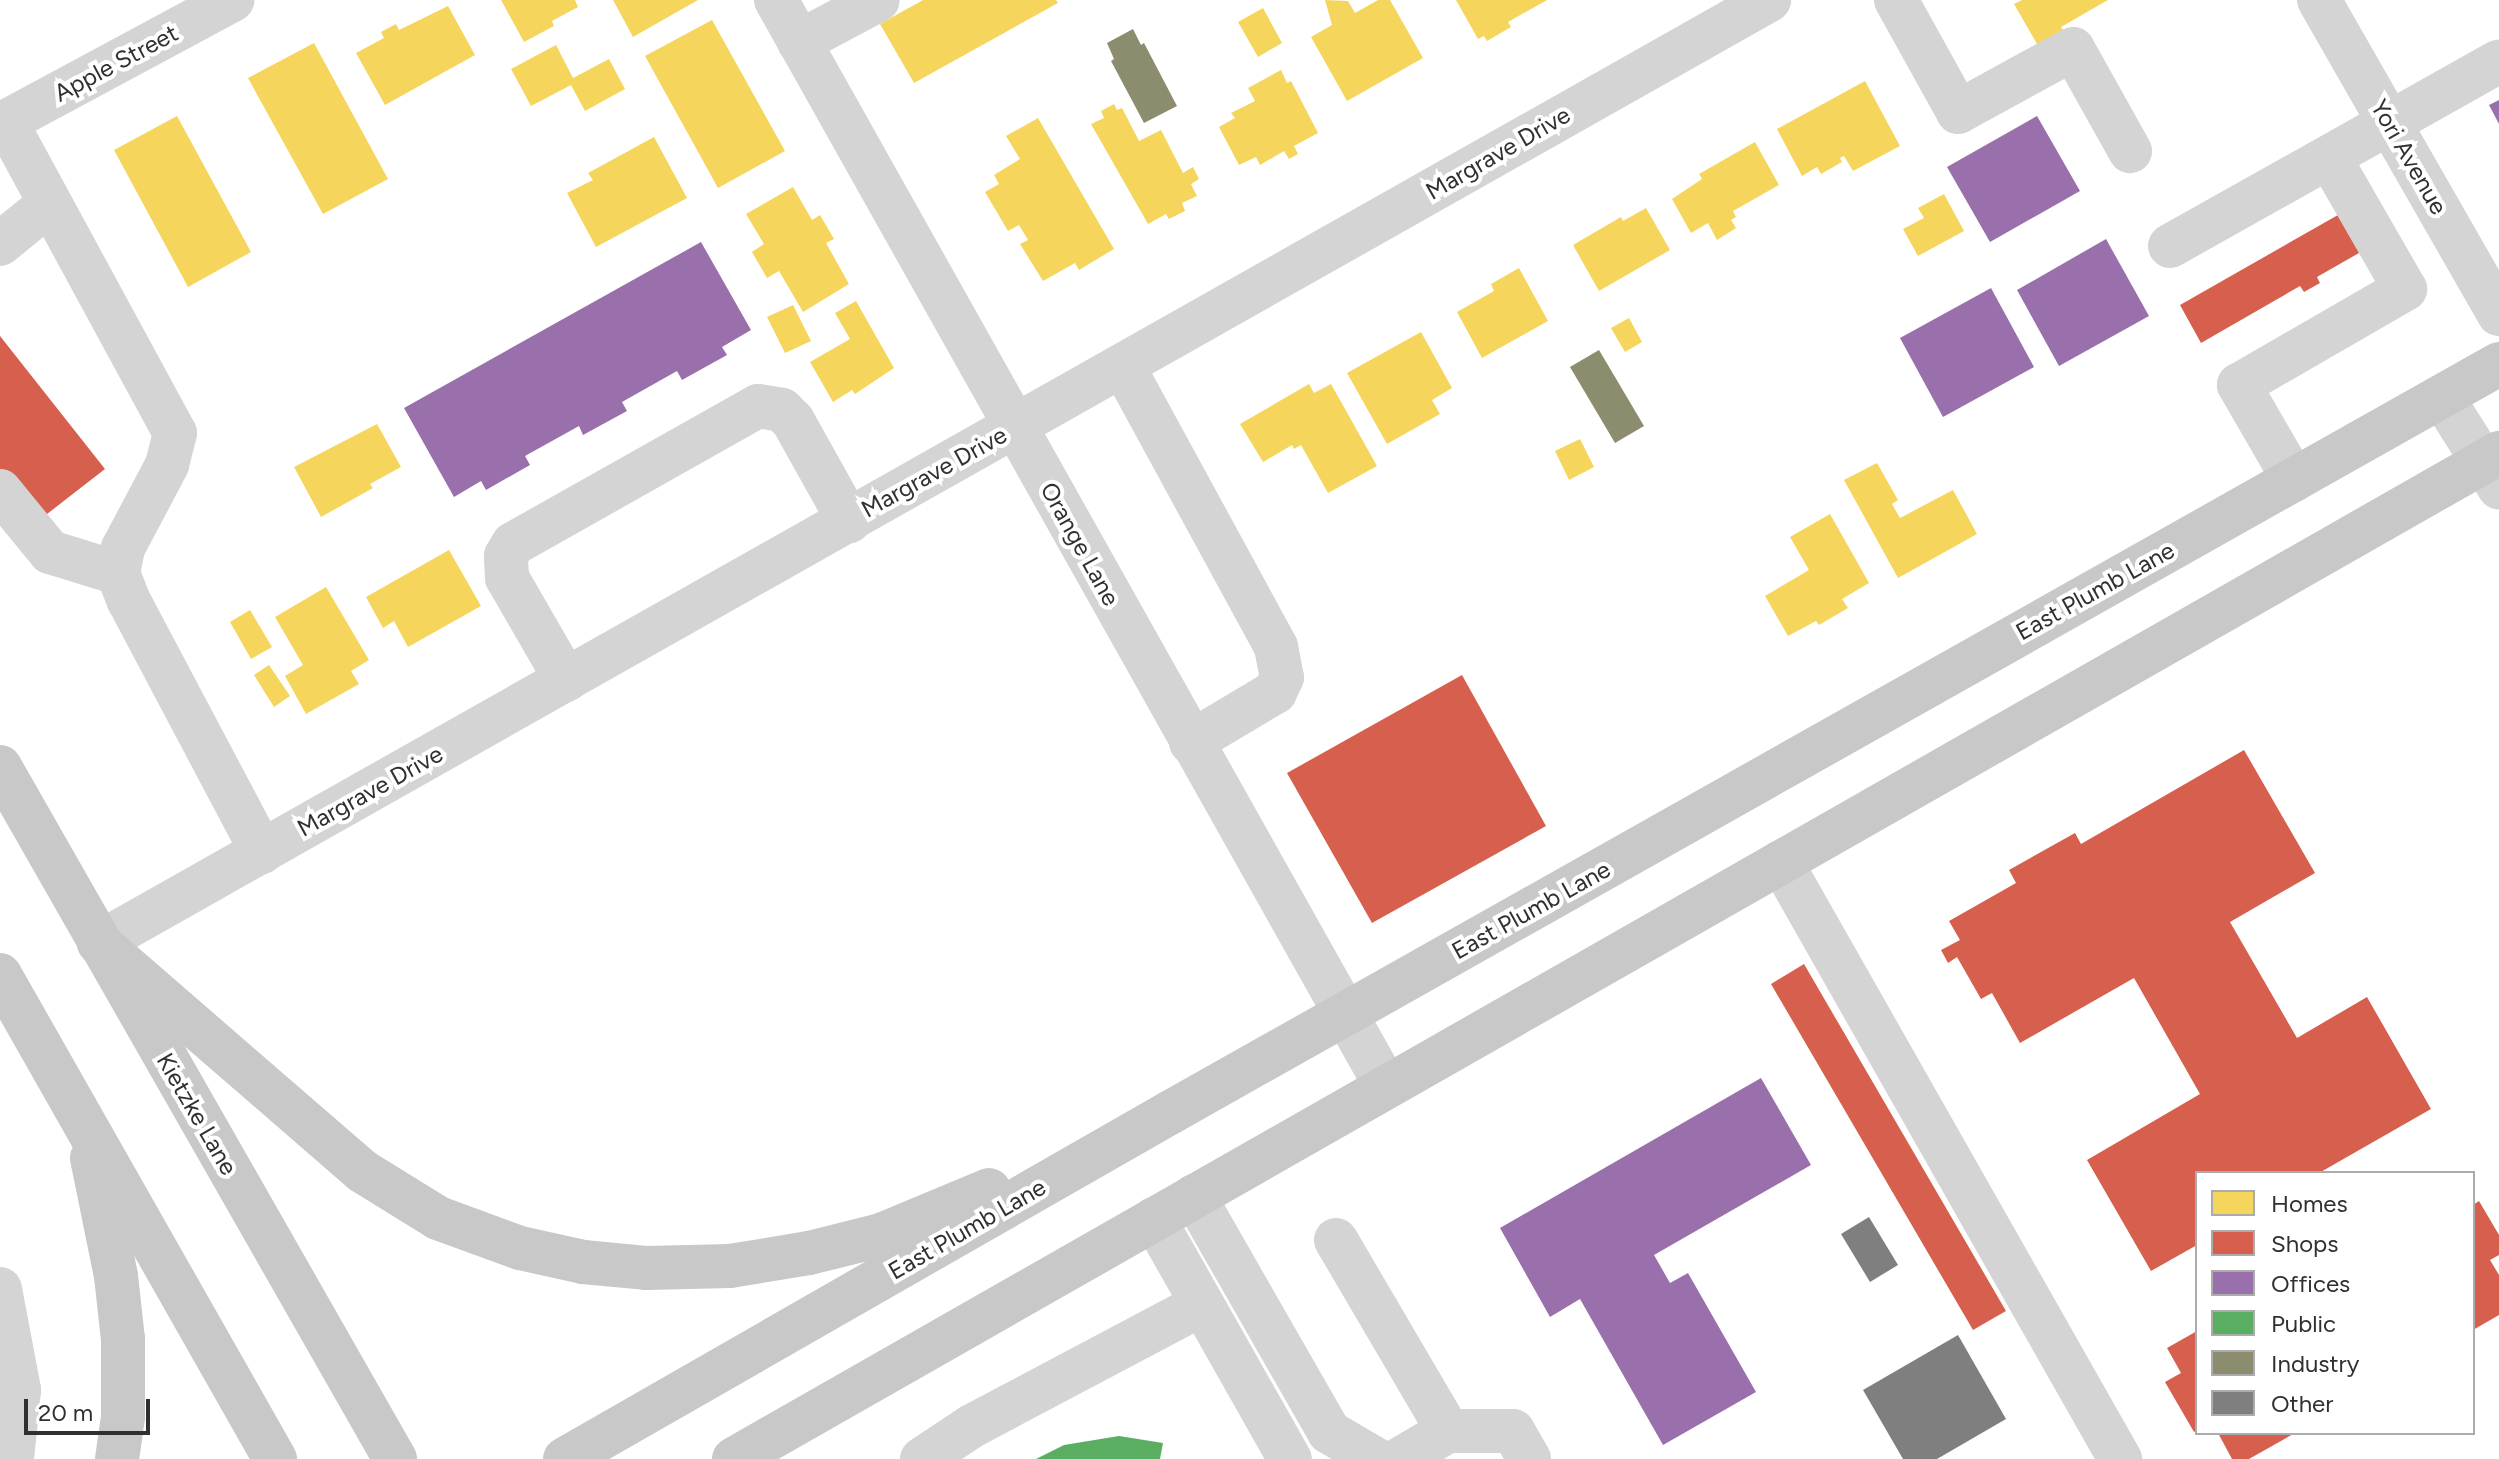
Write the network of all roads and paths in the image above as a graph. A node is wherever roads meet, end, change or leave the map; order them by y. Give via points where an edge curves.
1 (232, 0) edge
2 (776, 0) edge
3 (878, 0) edge
4 (1769, 0) edge
5 (1896, 0) edge
6 (2319, 0) edge
7 (799, 42) junction
8 (2499, 61) edge
9 (2389, 122) junction
10 (3, 124) edge
11 (2130, 151) dead end
12 (2329, 157) junction
13 (49, 204) junction
14 (0, 244) edge
15 (2170, 246) dead end
16 (2499, 314) edge
17 (2499, 364) edge
18 (1123, 366) junction
19 (2442, 397) junction
20 (1014, 427) junction
21 (2494, 467) edge
22 (2294, 480) junction
23 (0, 491) edge
24 (849, 521) junction
25 (118, 573) junction
26 (566, 680) junction
27 (1191, 742) junction
28 (0, 767) edge
29 (262, 852) junction
30 (1781, 862) junction
31 (99, 943) junction
32 (0, 975) edge
33 (1345, 1014) junction
34 (1386, 1086) junction
35 (1171, 1112) junction
36 (84, 1120) junction
37 (1194, 1196) junction
38 (1154, 1219) junction
39 (1336, 1240) dead end
40 (0, 1289) edge
41 (1015, 1298) junction
42 (1201, 1305) junction
43 (1448, 1431) junction
44 (1521, 1445) edge
45 (12, 1459) edge
46 (117, 1459) edge
47 (275, 1459) edge
48 (395, 1459) edge
49 (565, 1459) edge
50 (734, 1459) edge
51 (787, 1459) edge
52 (922, 1459) edge
53 (1290, 1459) edge
54 (1375, 1459) edge
55 (1400, 1459) edge
56 (2120, 1459) edge

1 - 10 street, Apple Street
2 - 7 street, Orange Lane
3 - 7 street
4 - 18 street, Margrave Drive
5 - 11 street via 1958,112 2073,49
6 - 9 street, Yori Avenue
7 - 20 street, Orange Lane
8 - 9 street
9 - 12 street
9 - 16 street, Yori Avenue
10 - 13 street
12 - 15 street
12 - 22 street via 2405,289 2239,385
13 - 14 street
13 - 25 street via 175,433 167,465 123,548
17 - 19 main road, East Plumb Lane
18 - 20 street, Margrave Drive
18 - 27 street via 1276,647 1282,677 1275,692
19 - 21 street
19 - 22 main road, East Plumb Lane
20 - 24 street, Margrave Drive
20 - 27 street, Orange Lane
21 - 30 main road
22 - 33 main road, East Plumb Lane
23 - 25 street via 50,552
24 - 26 street, Margrave Drive
24 - 26 street via 793,421 782,410 758,406 513,544 506,556 507,578
25 - 29 street
26 - 29 street, Margrave Drive
27 - 33 street, Orange Lane
28 - 31 main road, Kietzke Lane
29 - 31 street, Margrave Drive
30 - 34 main road
30 - 56 street
31 - 35 main road via 362,1171 438,1218 520,1248 583,1262 646,1268 730,1266 881,1235
31 - 48 main road, Kietzke Lane
32 - 36 main road
33 - 34 street, Orange Lane
33 - 35 main road, East Plumb Lane
34 - 37 main road
35 - 49 main road, East Plumb Lane
36 - 46 main road via 116,1276 123,1339
36 - 47 main road
37 - 38 main road
37 - 54 street via 1329,1432
38 - 41 main road
38 - 42 street
39 - 43 street
40 - 45 street via 19,1390
41 - 50 main road
41 - 51 main road
42 - 52 street via 972,1426
42 - 53 street
43 - 44 street
43 - 55 street

